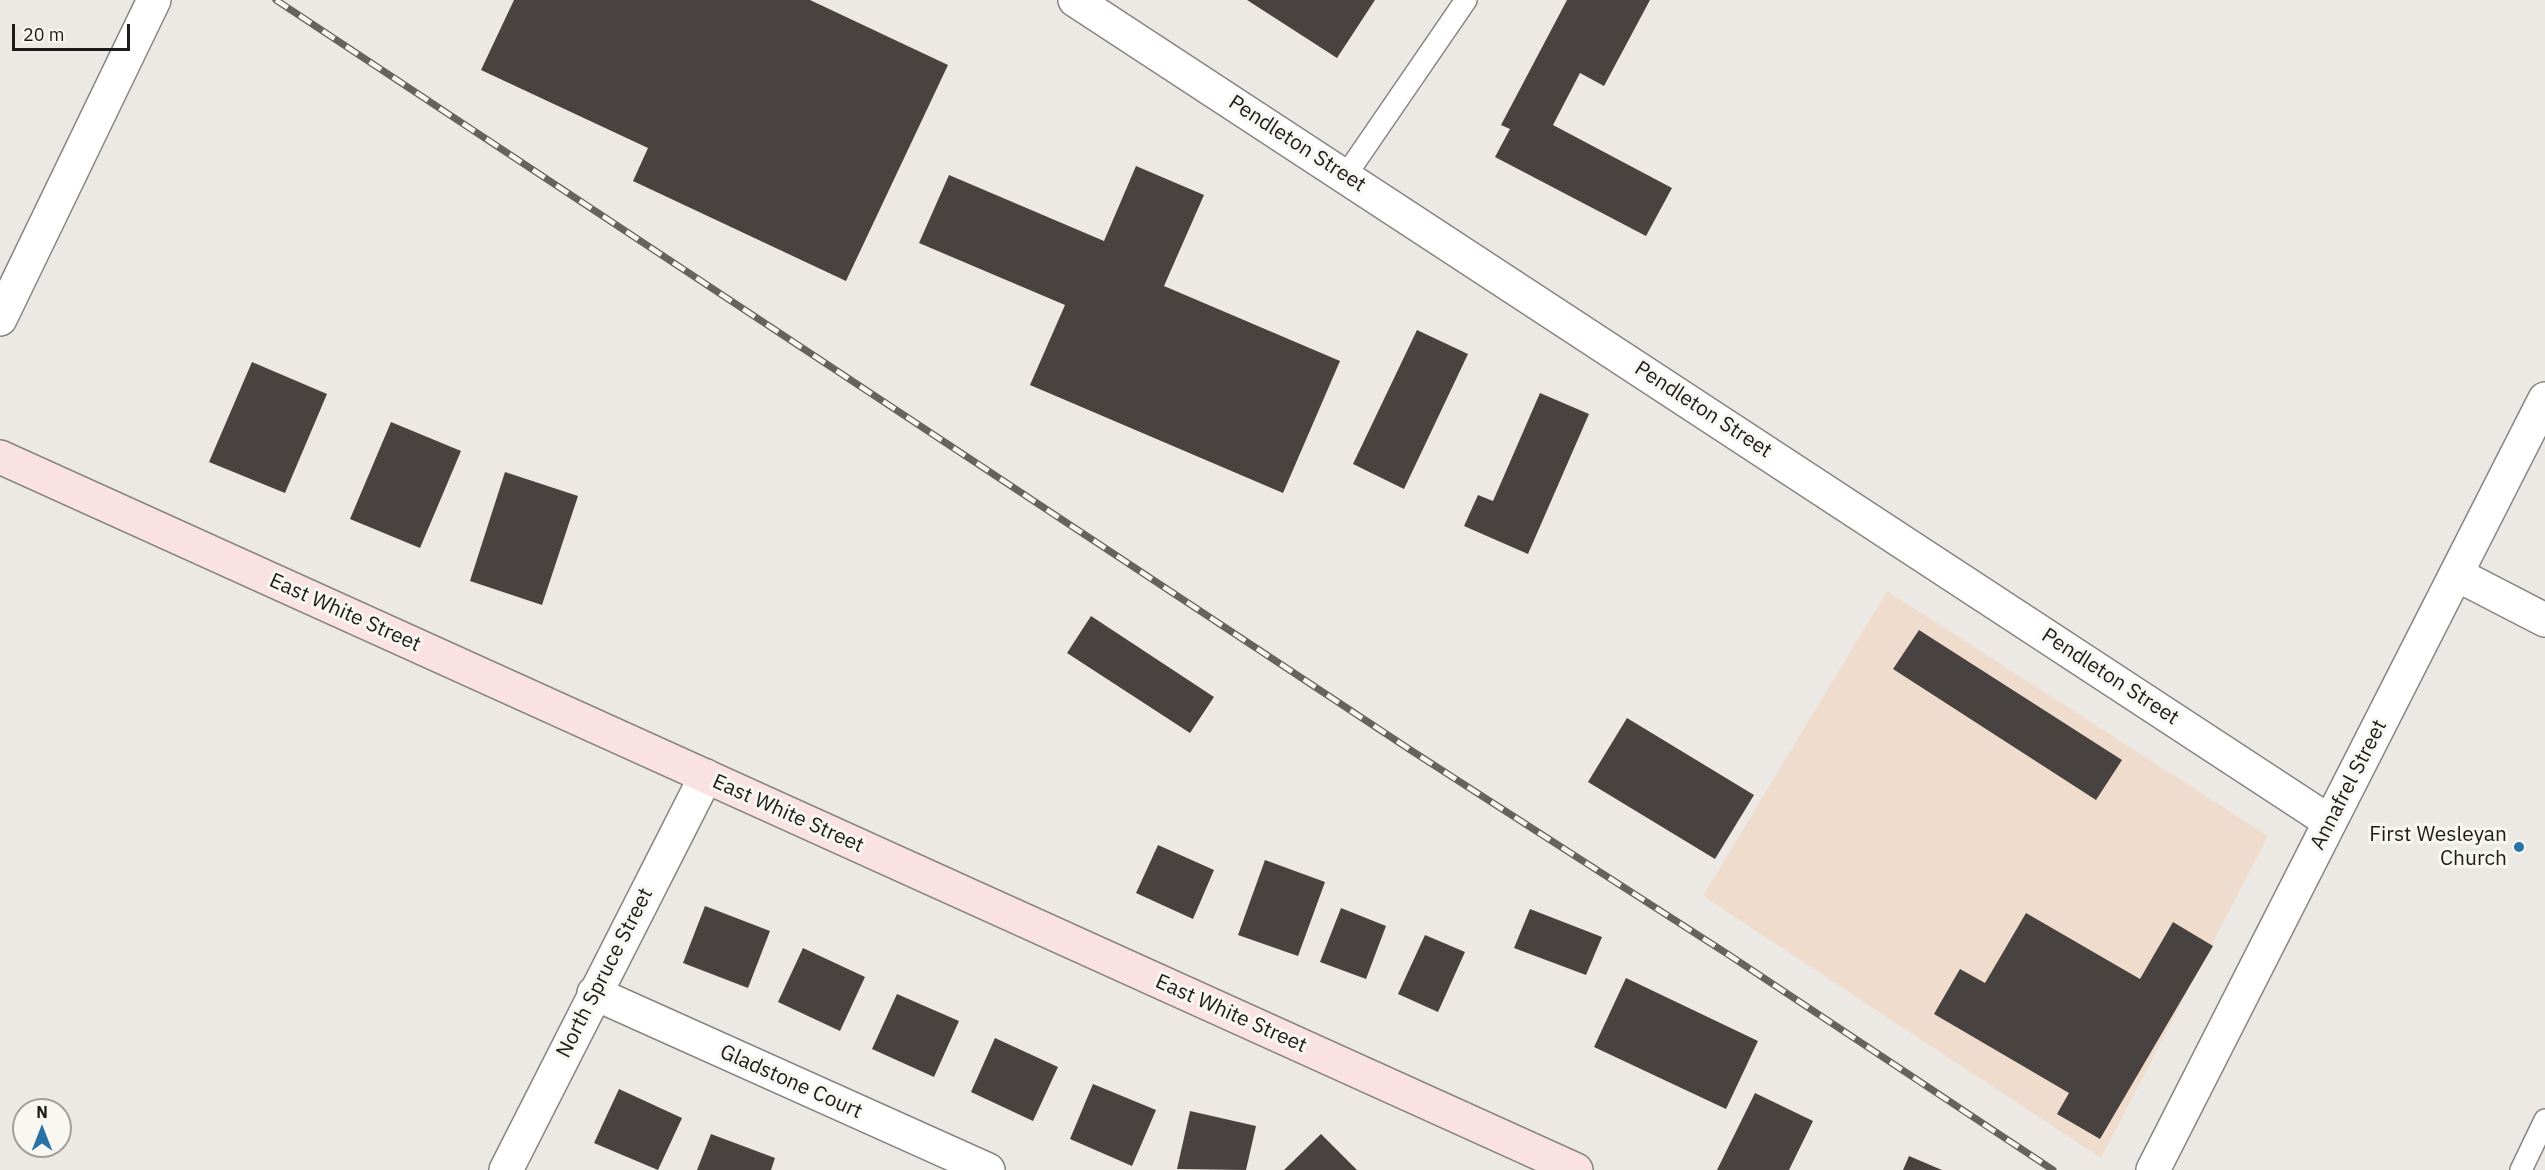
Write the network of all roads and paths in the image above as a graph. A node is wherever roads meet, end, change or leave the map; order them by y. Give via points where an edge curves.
1 (154, 0) edge
2 (1076, 0) edge
3 (1466, 0) edge
4 (1346, 175) junction
5 (0, 319) edge
6 (2545, 399) edge
7 (0, 457) edge
8 (2456, 574) junction
9 (2545, 620) edge
10 (706, 777) junction
11 (2330, 822) junction
12 (594, 993) junction
13 (2545, 1120) edge
14 (2155, 1169) edge
15 (506, 1170) edge
16 (988, 1170) edge
17 (1576, 1170) edge
18 (2521, 1170) edge

1 - 5 street
2 - 4 street, Pendleton Street
3 - 4 lane
4 - 11 street, Pendleton Street
6 - 8 street, Annafrel Street
7 - 10 street, East White Street
8 - 9 street
8 - 11 street, Annafrel Street
10 - 12 street, North Spruce Street
10 - 17 street, East White Street
11 - 14 street, Annafrel Street
12 - 15 street, North Spruce Street
12 - 16 street, Gladstone Court
13 - 18 lane

